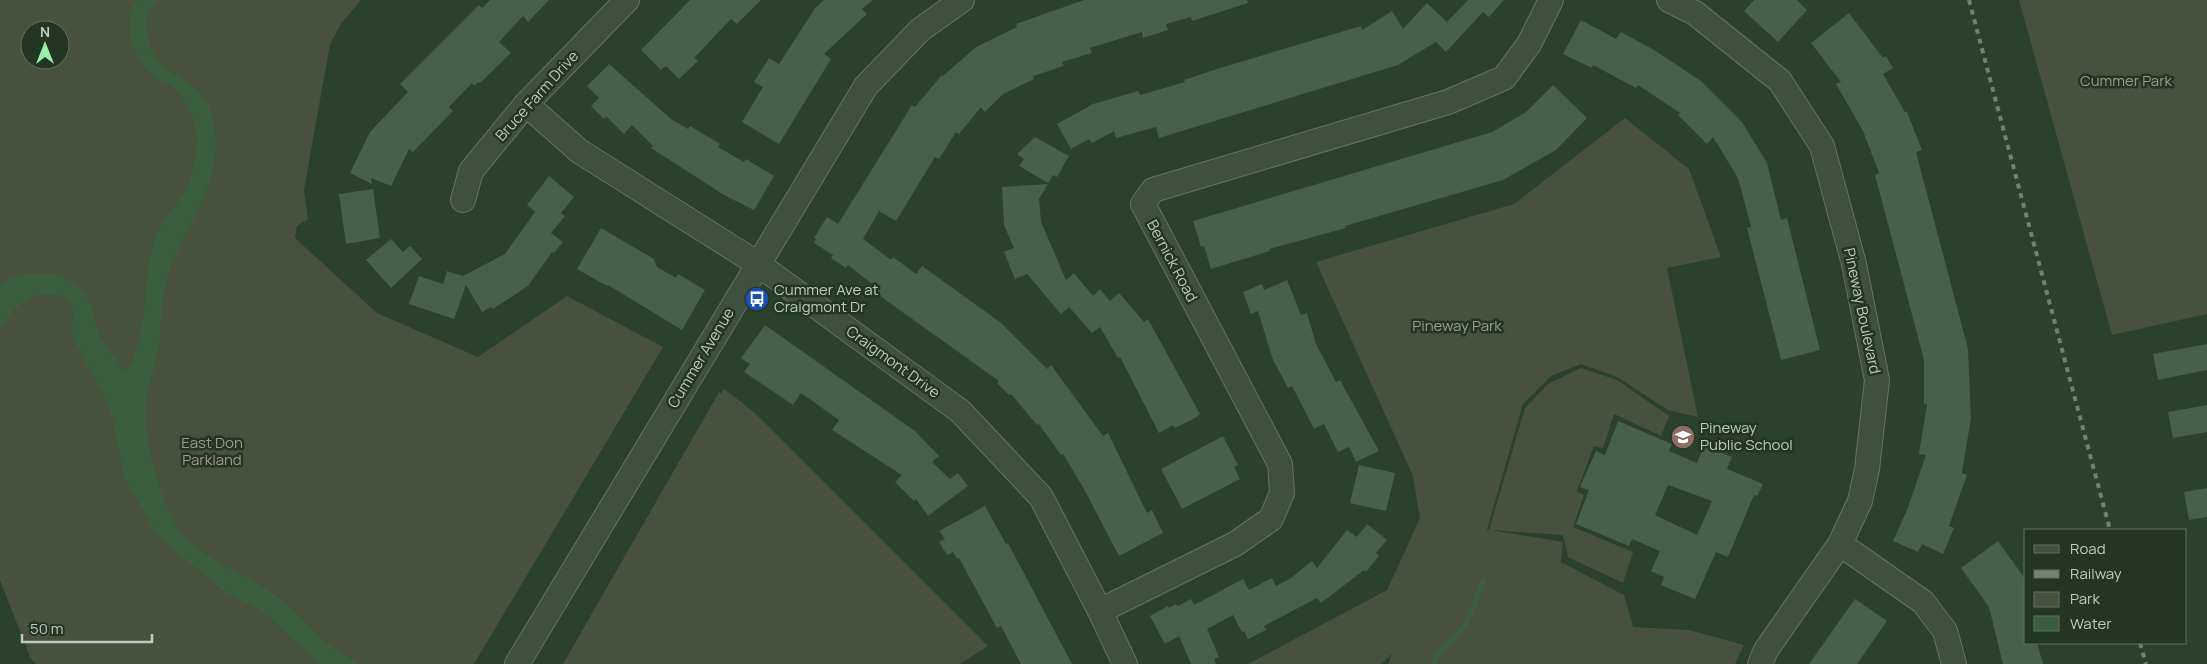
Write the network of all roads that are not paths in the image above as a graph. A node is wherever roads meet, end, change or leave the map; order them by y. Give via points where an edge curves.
1 (626, 0) edge
2 (962, 0) edge
3 (1551, 0) edge
4 (1669, 0) edge
5 (1698, 7) edge
6 (526, 104) junction
7 (463, 200) dead end
8 (758, 264) junction
9 (1840, 544) junction
10 (1100, 611) junction
11 (517, 664) edge
12 (1125, 664) edge
13 (1760, 664) edge
14 (1954, 664) edge

1 - 6 street, Bruce Farm Drive
2 - 8 street, Cummer Avenue via 920,30 866,86
3 - 10 street, Bernick Road via 1529,44 1504,78 1448,102 1153,190 1143,204 1280,464 1282,493 1270,519 1236,544
4 - 5 street, Pineway Boulevard
5 - 9 street, Pineway Boulevard via 1780,81 1822,146 1854,264 1877,380 1860,501
6 - 7 street, Bruce Farm Drive via 471,171
6 - 8 street, Craigmont Drive via 579,151
8 - 10 street, Craigmont Drive via 960,411 1041,497
8 - 11 street, Cummer Avenue
9 - 13 street, Pineway Boulevard via 1766,650
9 - 14 street via 1923,602 1945,631
10 - 12 street, Craigmont Drive

